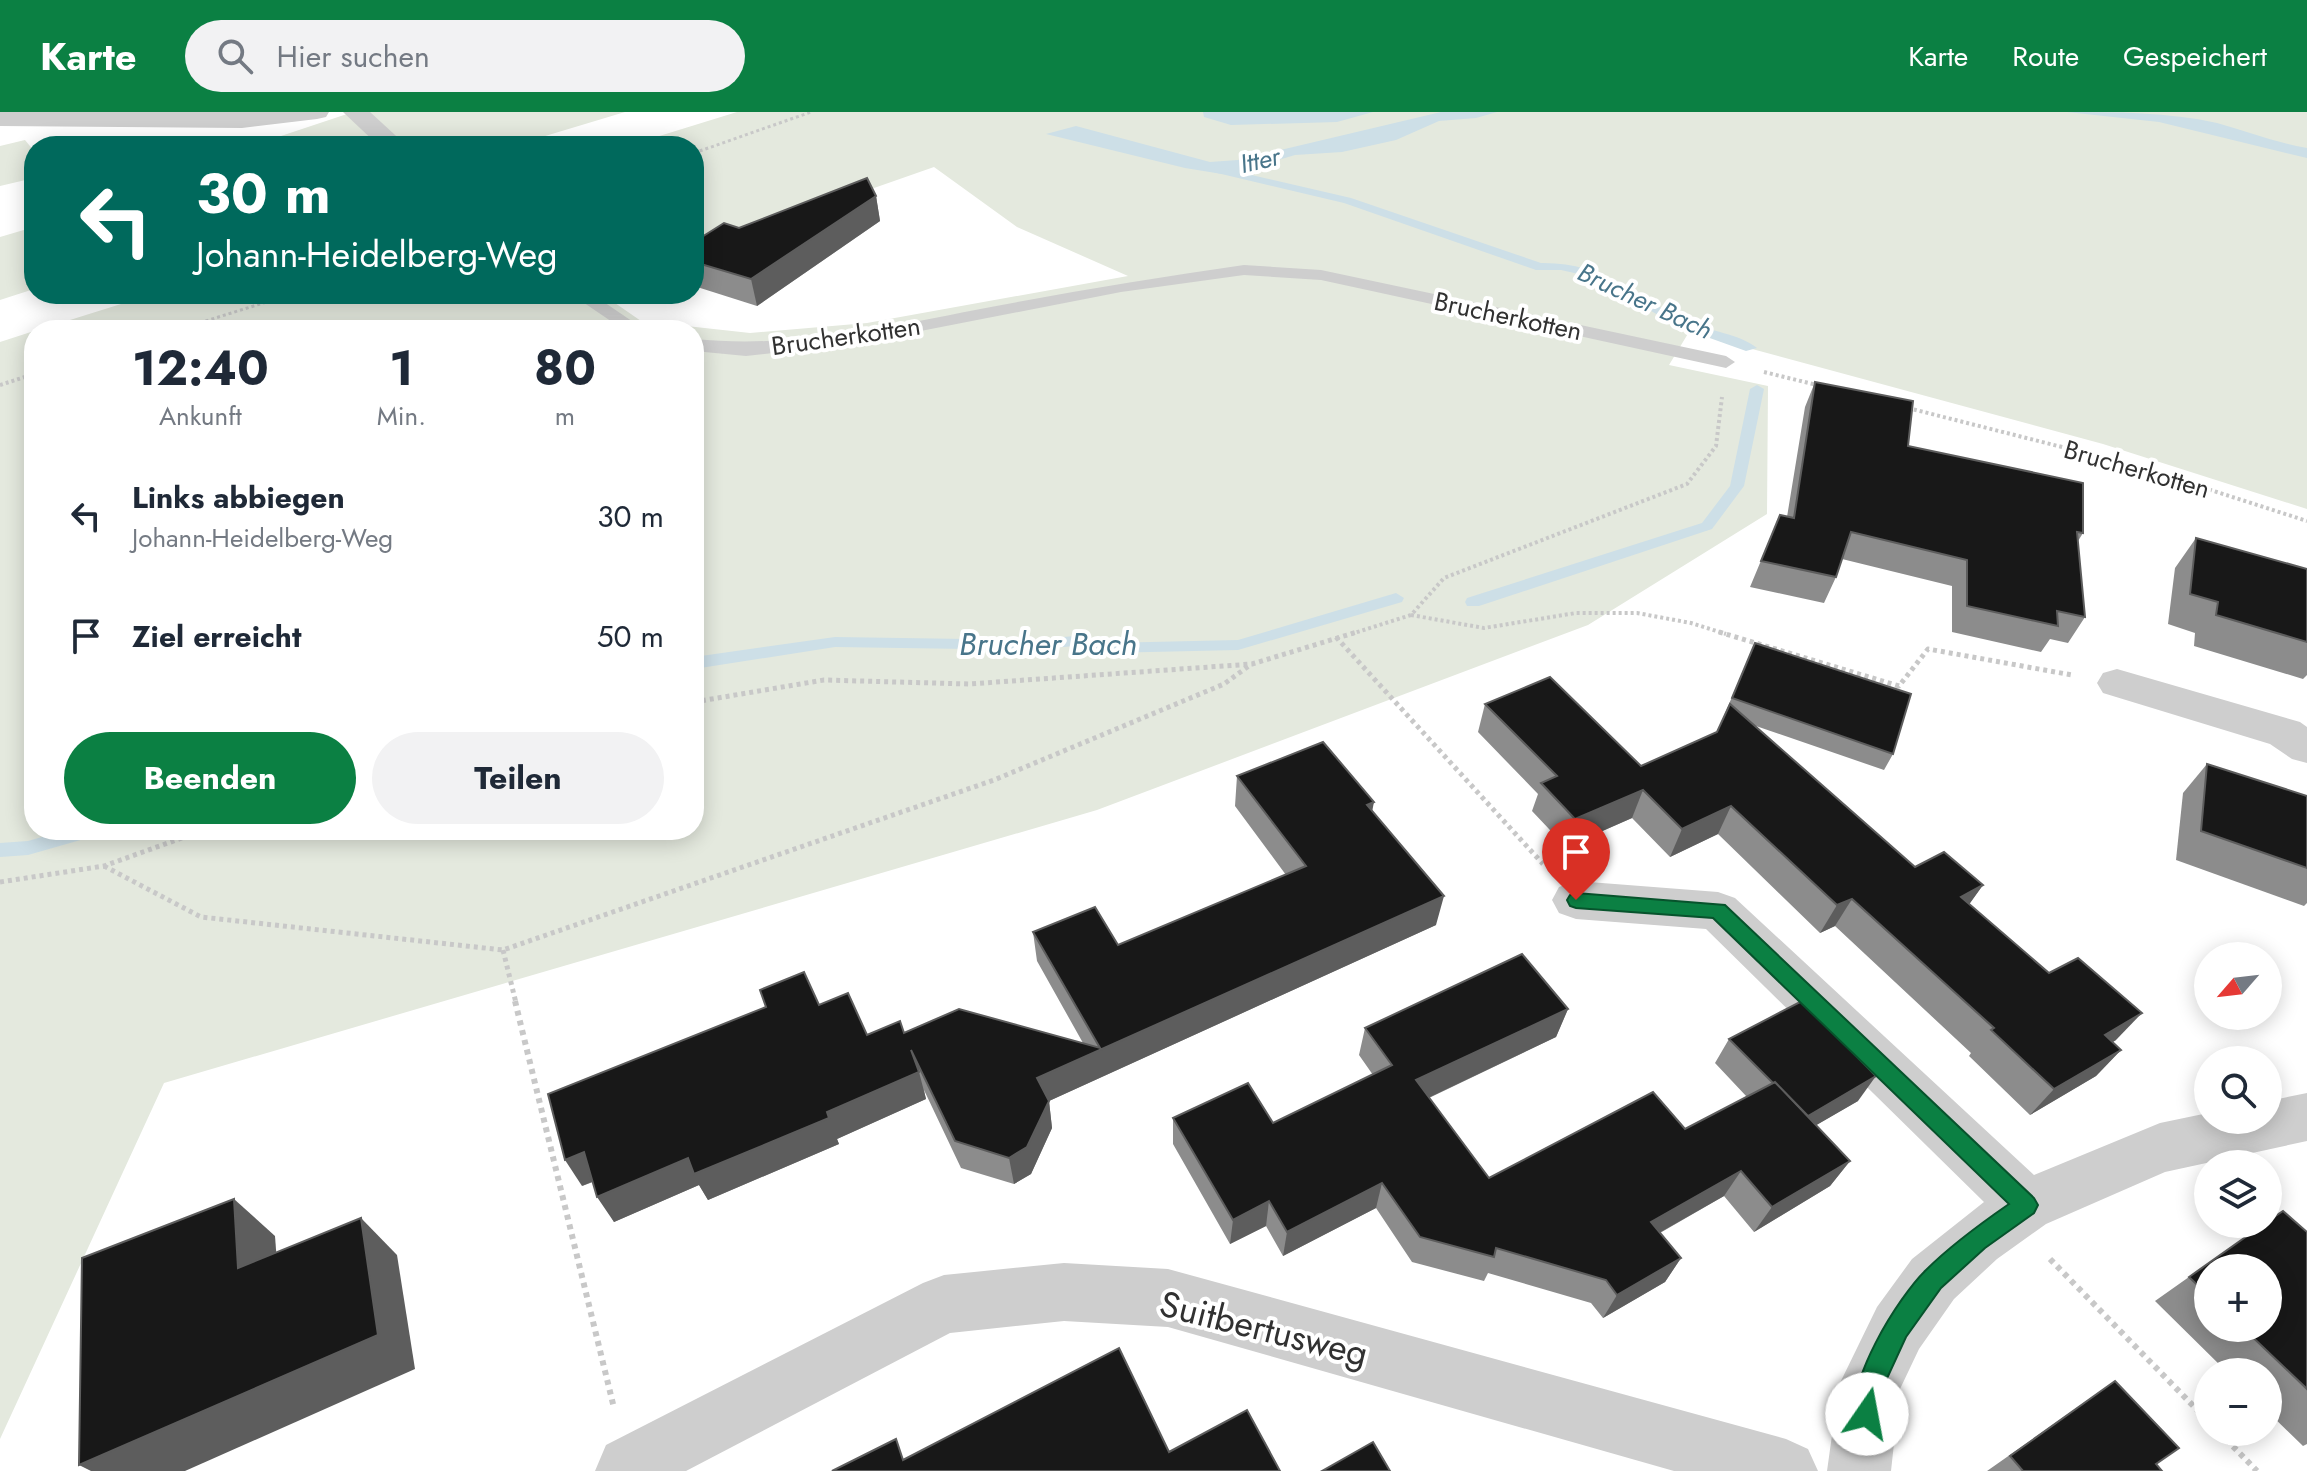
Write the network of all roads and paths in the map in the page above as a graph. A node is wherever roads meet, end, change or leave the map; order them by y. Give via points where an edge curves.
1 (317, 112) edge
2 (355, 112) edge
3 (811, 112) edge
4 (0, 119) edge
5 (383, 136) edge
6 (704, 149) edge
7 (260, 304) edge
8 (596, 304) edge
9 (209, 320) edge
10 (620, 320) edge
11 (704, 346) edge
12 (1726, 362) junction
13 (24, 377) edge
14 (0, 385) edge
15 (1832, 389) edge
16 (1907, 408) edge
17 (2307, 521) edge
18 (1411, 615) junction
19 (1336, 637) junction
20 (1252, 664) junction
21 (2117, 683) joint
22 (704, 700) edge
23 (2307, 748) edge
24 (176, 840) edge
25 (104, 866) junction
26 (0, 882) edge
27 (1576, 900) joint
28 (503, 950) junction
29 (2307, 1117) edge
30 (2018, 1211) junction
31 (2194, 1406) edge
32 (2233, 1446) edge
33 (627, 1469) edge
34 (1786, 1471) edge
35 (1859, 1471) edge
36 (2257, 1471) edge

1 - 4 street via 242,121
2 - 5 street
3 - 6 path
7 - 9 path
8 - 10 lane
11 - 12 lane, Brucherkotten via 746,350 854,339 1121,287 1244,270 1321,275
12 - 15 path
12 - 18 path via 1716,446 1687,484 1444,578
13 - 14 path
16 - 17 path, Brucherkotten via 2133,465
18 - 19 path
18 - 21 path via 1484,628 1576,613 1637,613 1691,623 1899,686 1928,649
19 - 20 path
19 - 27 path
20 - 22 path via 969,684 824,680
20 - 28 path via 1224,684 994,780
21 - 23 street via 2285,733
24 - 25 path
25 - 26 path
25 - 28 path via 201,917
27 - 30 street via 1718,911
28 - 33 path
29 - 30 street via 2160,1148
30 - 31 path
30 - 35 street via 1933,1279 1898,1328 1870,1385
32 - 36 path
33 - 34 street, Suitbertusweg via 944,1304 1064,1292 1168,1298

